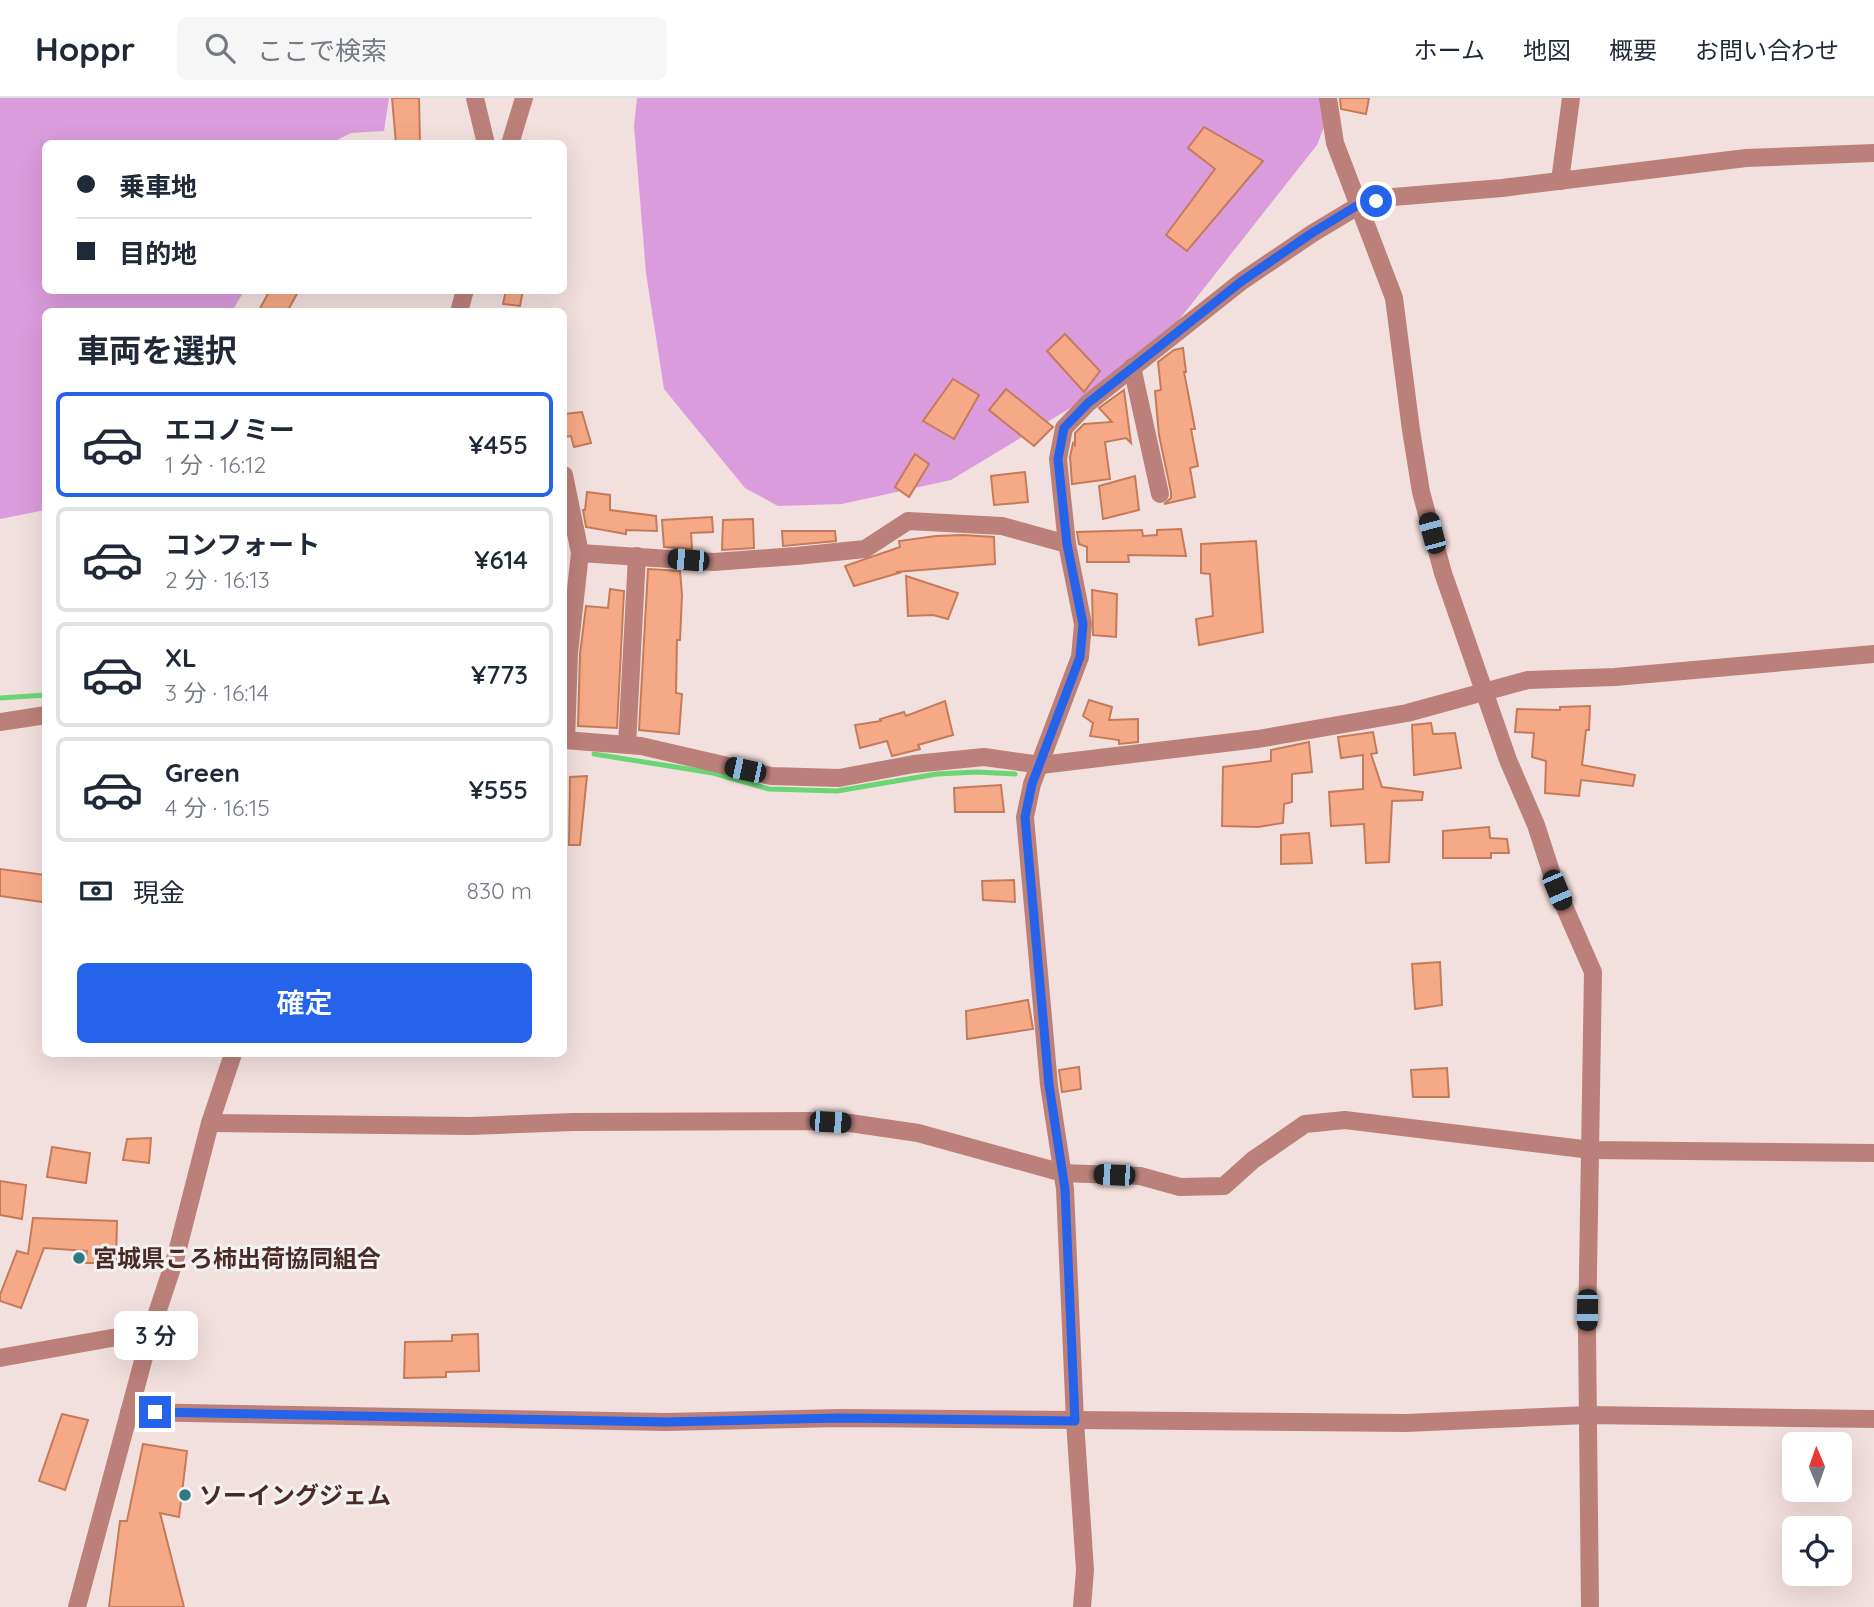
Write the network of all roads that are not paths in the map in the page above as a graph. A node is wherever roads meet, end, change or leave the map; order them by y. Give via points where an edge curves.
1 (475, 98) edge
2 (524, 98) edge
3 (1328, 98) edge
4 (1571, 98) edge
5 (485, 140) edge
6 (511, 140) edge
7 (1874, 153) edge
8 (1560, 181) junction
9 (1358, 205) junction
10 (1132, 367) junction
11 (567, 490) edge
12 (1160, 494) dead end
13 (1067, 544) junction
14 (580, 553) junction
15 (637, 556) junction
16 (1874, 654) edge
17 (1482, 691) junction
18 (567, 696) edge
19 (42, 716) edge
20 (0, 722) edge
21 (567, 740) edge
22 (627, 745) junction
23 (1041, 765) junction
24 (232, 1057) edge
25 (210, 1123) junction
26 (1591, 1150) junction
27 (1874, 1153) edge
28 (1063, 1173) junction
29 (150, 1331) junction
30 (0, 1358) edge
31 (129, 1412) junction
32 (1588, 1415) junction
33 (1874, 1419) edge
34 (1075, 1421) junction
35 (77, 1607) edge
36 (1082, 1607) edge
37 (1590, 1607) edge

1 - 5 street
2 - 6 street
3 - 9 street via 1335,143
4 - 8 street
7 - 8 street via 1746,158
8 - 9 street via 1393,197
9 - 10 street via 1242,281
9 - 17 street via 1394,298 1421,492
10 - 12 street
10 - 13 street via 1064,428 1058,459
11 - 14 street
13 - 15 street via 1002,526 908,521 865,548 714,562
13 - 23 street via 1083,624 1080,657
14 - 15 street
14 - 18 street
15 - 22 street
16 - 17 street via 1615,677 1528,680
17 - 23 street via 1407,713 1272,737
17 - 26 street via 1593,972
19 - 20 street
21 - 22 street
22 - 23 street via 771,775 839,778 914,764 984,758
23 - 28 street via 1025,817 1049,1085
24 - 25 street
25 - 28 street via 850,1123 918,1133
25 - 29 street via 176,1256
26 - 27 street
26 - 28 street via 1345,1120 1305,1125 1252,1160 1224,1186 1180,1187 1140,1175
26 - 32 street
28 - 34 street
29 - 30 street
29 - 31 street
31 - 34 street via 666,1422 841,1418
31 - 35 street
32 - 33 street
32 - 34 street via 1406,1423
32 - 37 street
34 - 36 street via 1085,1570

